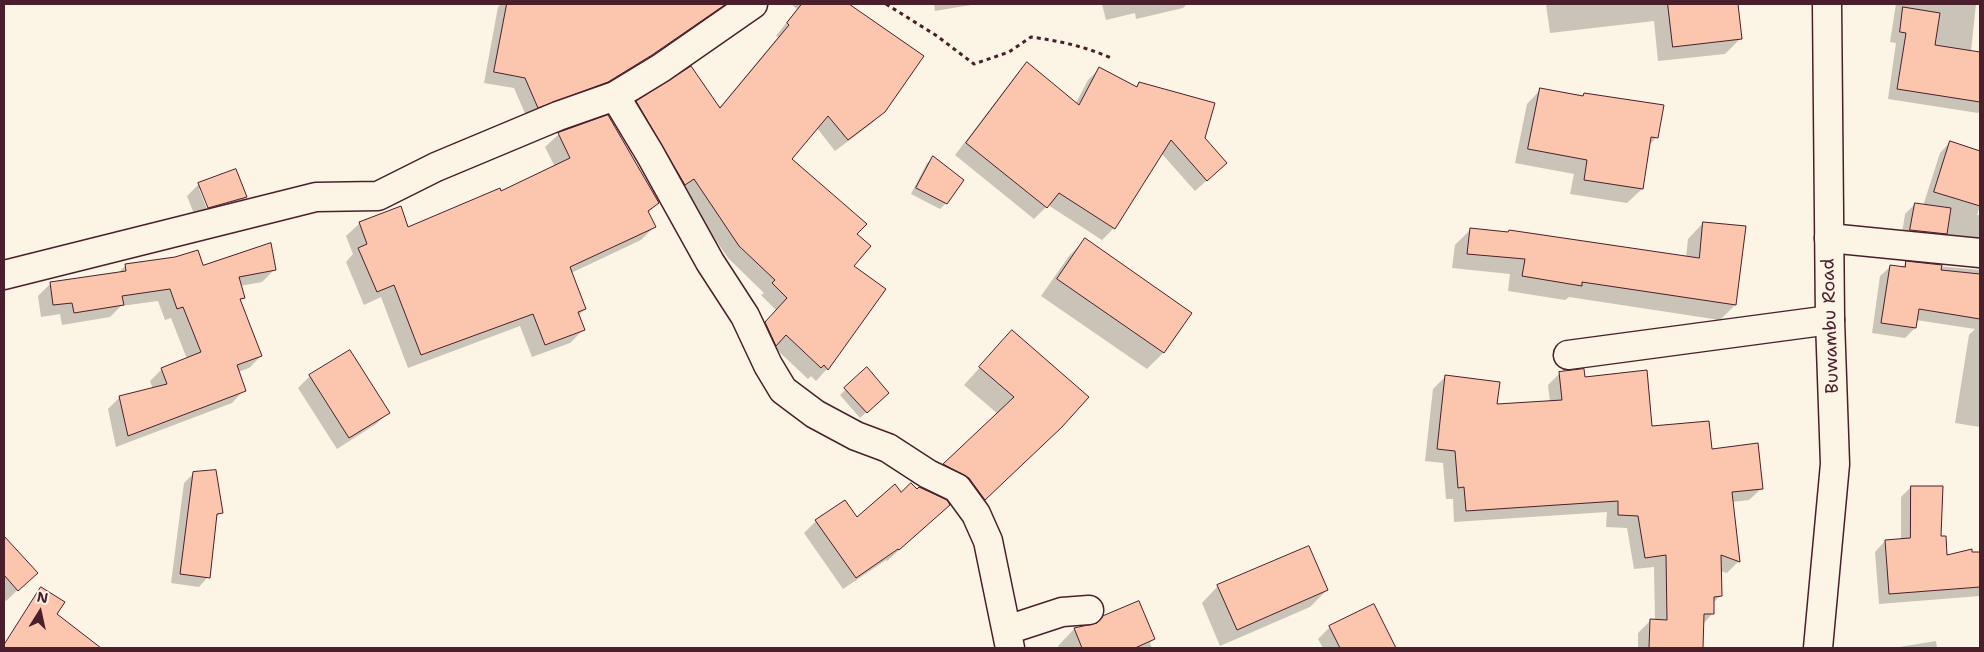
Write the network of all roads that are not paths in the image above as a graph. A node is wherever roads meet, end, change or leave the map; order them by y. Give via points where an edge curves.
1 (752, 4) edge
2 (1827, 4) edge
3 (615, 96) junction
4 (1829, 238) junction
5 (1980, 253) edge
6 (4, 275) edge
7 (1830, 320) junction
8 (1568, 355) dead end
9 (1089, 610) dead end
10 (1009, 639) edge
11 (1818, 648) edge

1 - 3 street via 662,68
2 - 4 street, Buwambu Road
3 - 6 street via 471,152 378,196 316,197
3 - 10 street via 710,262 745,316 783,390 815,414 856,436 888,448 957,488 976,514 988,541
4 - 5 street
4 - 7 street, Buwambu Road
7 - 8 street
7 - 11 street, Buwambu Road via 1835,464
9 - 10 street via 1062,612

